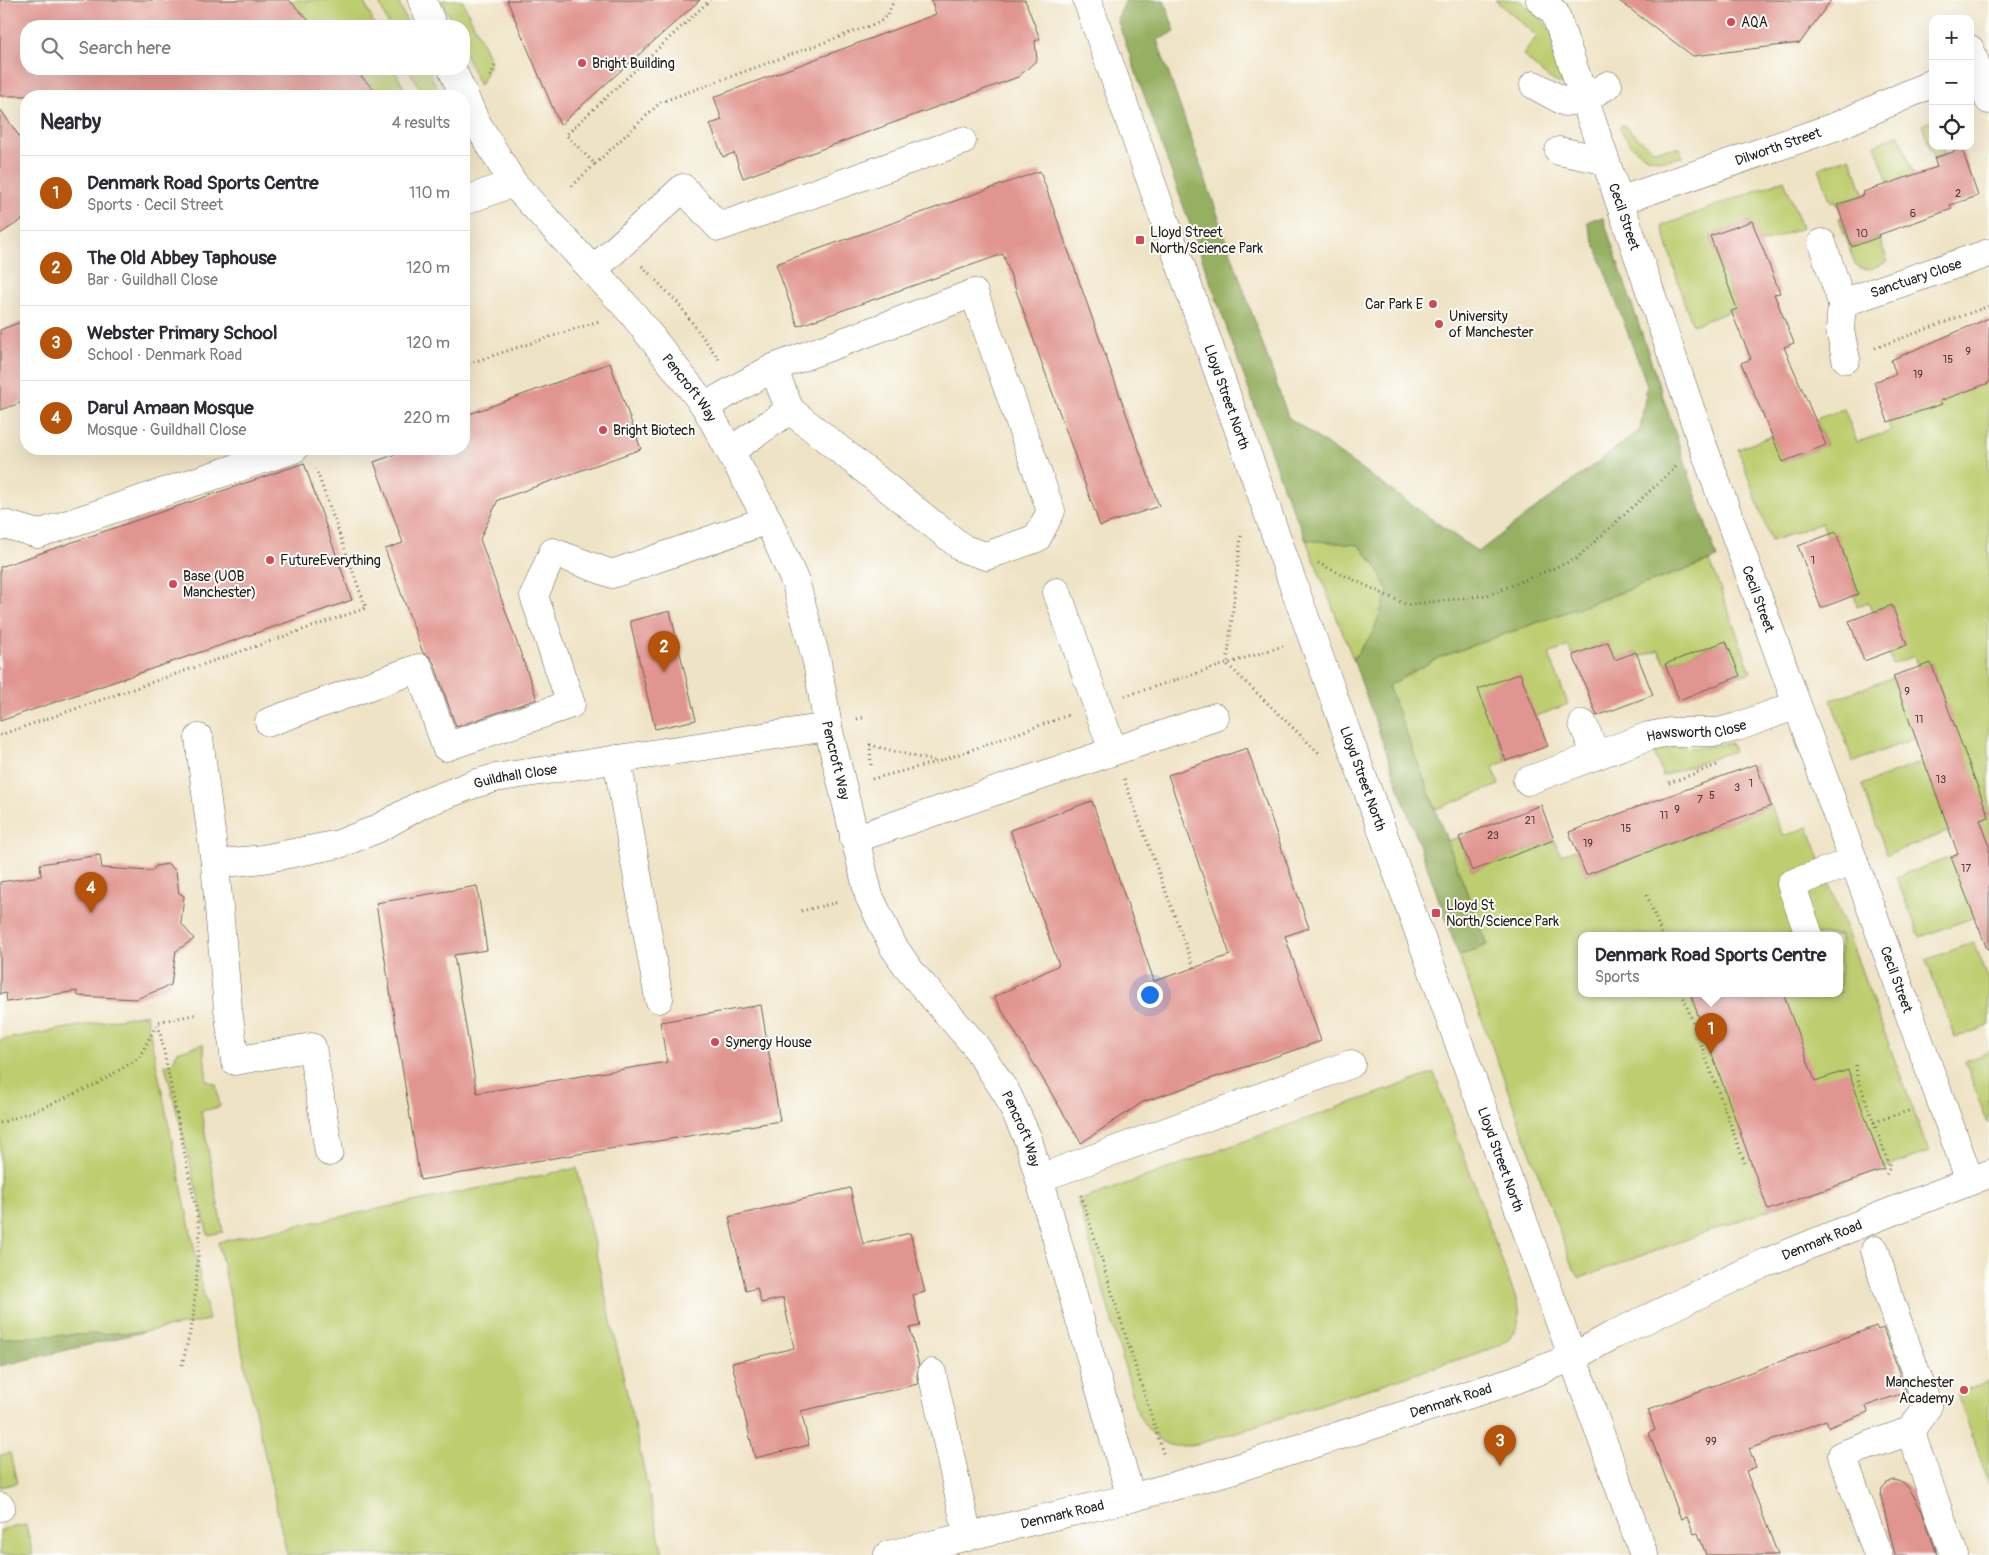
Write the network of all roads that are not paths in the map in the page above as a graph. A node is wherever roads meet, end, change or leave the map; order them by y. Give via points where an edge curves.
1 (422, 0) edge
2 (1087, 0) edge
3 (1548, 7) edge
4 (431, 20) edge
5 (1976, 59) edge
6 (455, 75) edge
7 (1534, 85) dead end
8 (1608, 85) dead end
9 (1929, 85) edge
10 (461, 90) edge
11 (1584, 99) junction
12 (1989, 100) edge
13 (470, 109) edge
14 (962, 141) dead end
15 (1560, 151) dead end
16 (1604, 160) junction
17 (513, 184) junction
18 (470, 199) edge
19 (1619, 202) junction
20 (1822, 242) dead end
21 (1989, 253) edge
22 (594, 269) junction
23 (1842, 303) junction
24 (1846, 360) dead end
25 (772, 368) junction
26 (705, 406) junction
27 (790, 410) junction
28 (730, 451) junction
29 (276, 455) edge
30 (768, 520) junction
31 (0, 526) edge
32 (1058, 592) dead end
33 (1797, 705) junction
34 (1216, 716) dead end
35 (269, 722) dead end
36 (1583, 724) dead end
37 (828, 727) junction
38 (199, 738) dead end
39 (1113, 751) junction
40 (1596, 755) junction
41 (617, 759) junction
42 (1527, 781) dead end
43 (866, 835) junction
44 (1854, 860) junction
45 (215, 864) junction
46 (1808, 932) edge
47 (659, 999) dead end
48 (1351, 1064) dead end
49 (329, 1152) dead end
50 (1040, 1178) junction
51 (1979, 1178) edge
52 (1874, 1250) dead end
53 (1573, 1357) junction
54 (932, 1373) dead end
55 (1910, 1431) junction
56 (1131, 1498) junction
57 (968, 1537) junction
58 (888, 1555) edge
59 (1644, 1555) edge
60 (1878, 1555) edge
61 (1954, 1555) edge

1 - 4 street
2 - 53 street, Lloyd Street North via 1298,598
3 - 11 street, Cecil Street
5 - 12 street
6 - 10 street, Pencroft Way
7 - 11 street via 1565,102
8 - 11 street
9 - 19 street, Dilworth Street via 1837,126
11 - 16 street, Cecil Street
13 - 17 street, Pencroft Way
14 - 22 street via 719,227 683,188
15 - 16 street
16 - 19 street, Cecil Street
17 - 18 street
17 - 22 street, Pencroft Way
19 - 33 street, Cecil Street
20 - 23 street
21 - 23 street, Sanctuary Close
22 - 26 street, Pencroft Way
23 - 24 street via 1840,330
25 - 26 street
25 - 27 street
25 - 27 street via 974,293 1051,511 1036,538 986,556 964,549
26 - 28 street, Pencroft Way
27 - 28 street
28 - 30 street, Pencroft Way
29 - 31 street via 38,534 4,524
30 - 35 street via 612,574 553,552 534,596 571,704 446,747 419,668
30 - 37 street, Pencroft Way via 796,584 817,662
32 - 39 street
33 - 40 street, Hawsworth Close via 1718,732 1670,732
33 - 44 street, Cecil Street
34 - 39 street
36 - 40 street
37 - 41 street, Guildhall Close
37 - 43 street, Pencroft Way
38 - 45 street
39 - 43 street
40 - 42 street, Hawsworth Close
41 - 45 street, Guildhall Close via 481,782 422,804 377,829 339,844 263,859
41 - 47 street
43 - 50 street, Pencroft Way via 869,896 893,946 911,972 974,1044 1007,1094 1028,1139
44 - 46 street via 1791,884
44 - 51 street, Cecil Street
45 - 49 street via 235,1061 312,1047
48 - 50 street
50 - 56 street, Pencroft Way
51 - 53 street, Denmark Road via 1765,1263
52 - 55 street via 1928,1406
53 - 56 street, Denmark Road via 1515,1380 1231,1470
53 - 59 street, Lloyd Street North
54 - 57 street
55 - 60 street via 1842,1455
55 - 61 street
56 - 57 street, Denmark Road
57 - 58 street, Denmark Road

